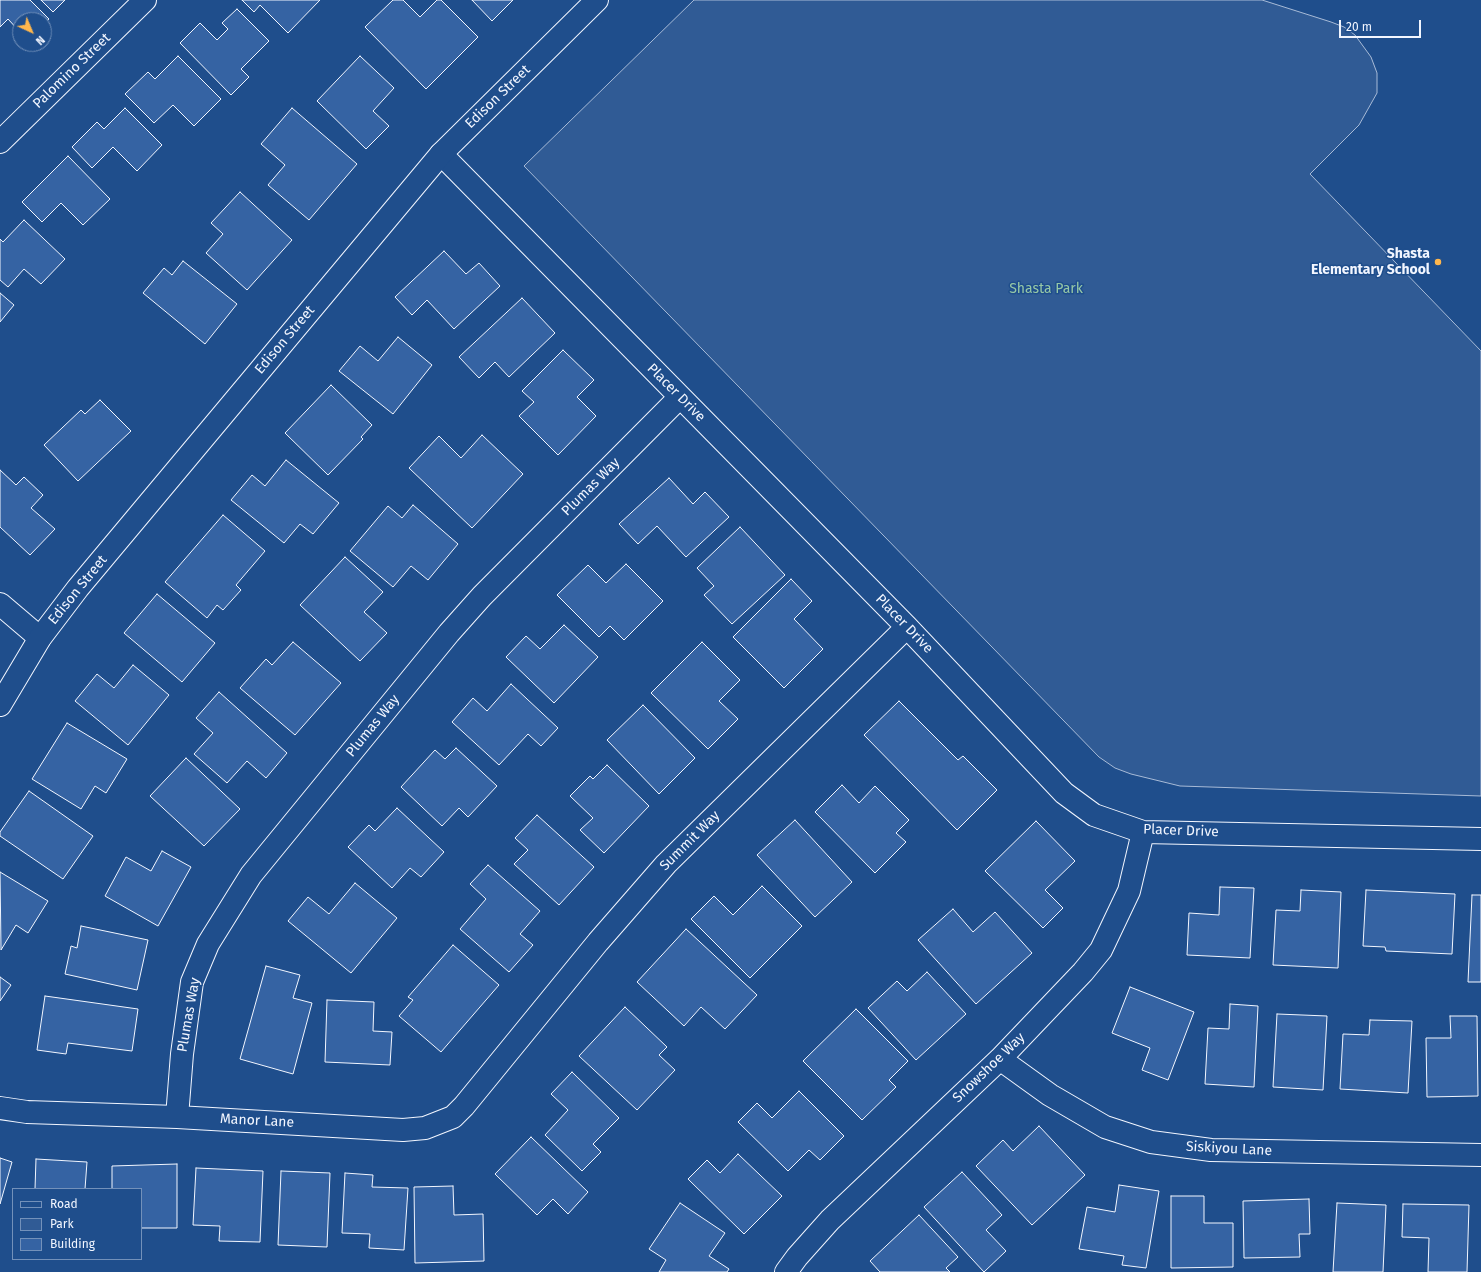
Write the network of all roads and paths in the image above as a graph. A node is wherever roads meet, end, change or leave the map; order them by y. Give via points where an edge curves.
1 (145, 0) edge
2 (598, 0) edge
3 (0, 142) edge
4 (441, 154) junction
5 (680, 397) junction
6 (0, 604) edge
7 (907, 626) junction
8 (40, 638) junction
9 (0, 705) edge
10 (1143, 832) junction
11 (1481, 839) edge
12 (1000, 1059) junction
13 (492, 1073) joint
14 (0, 1108) edge
15 (177, 1117) junction
16 (1481, 1155) edge
17 (786, 1272) edge

1 - 3 street, Palomino Street
2 - 4 street, Edison Street
4 - 5 street, Placer Drive
4 - 8 street, Edison Street via 78,588
5 - 7 street, Placer Drive
5 - 15 street, Plumas Way via 482,596 251,874 208,944 192,982
6 - 8 street
7 - 10 street, Placer Drive via 1064,793 1094,815
7 - 13 street, Summit Way via 666,864 598,942
8 - 9 street, Edison Street
10 - 11 street, Placer Drive
10 - 12 street, Snowshoe Way via 1129,891 1101,950
12 - 16 street, Siskiyou Lane via 1050,1095 1105,1127 1151,1142 1211,1150
12 - 17 street, Snowshoe Way via 830,1220 796,1257
13 - 15 street, Manor Lane via 453,1117 425,1128 403,1130
14 - 15 street, Manor Lane via 26,1112

